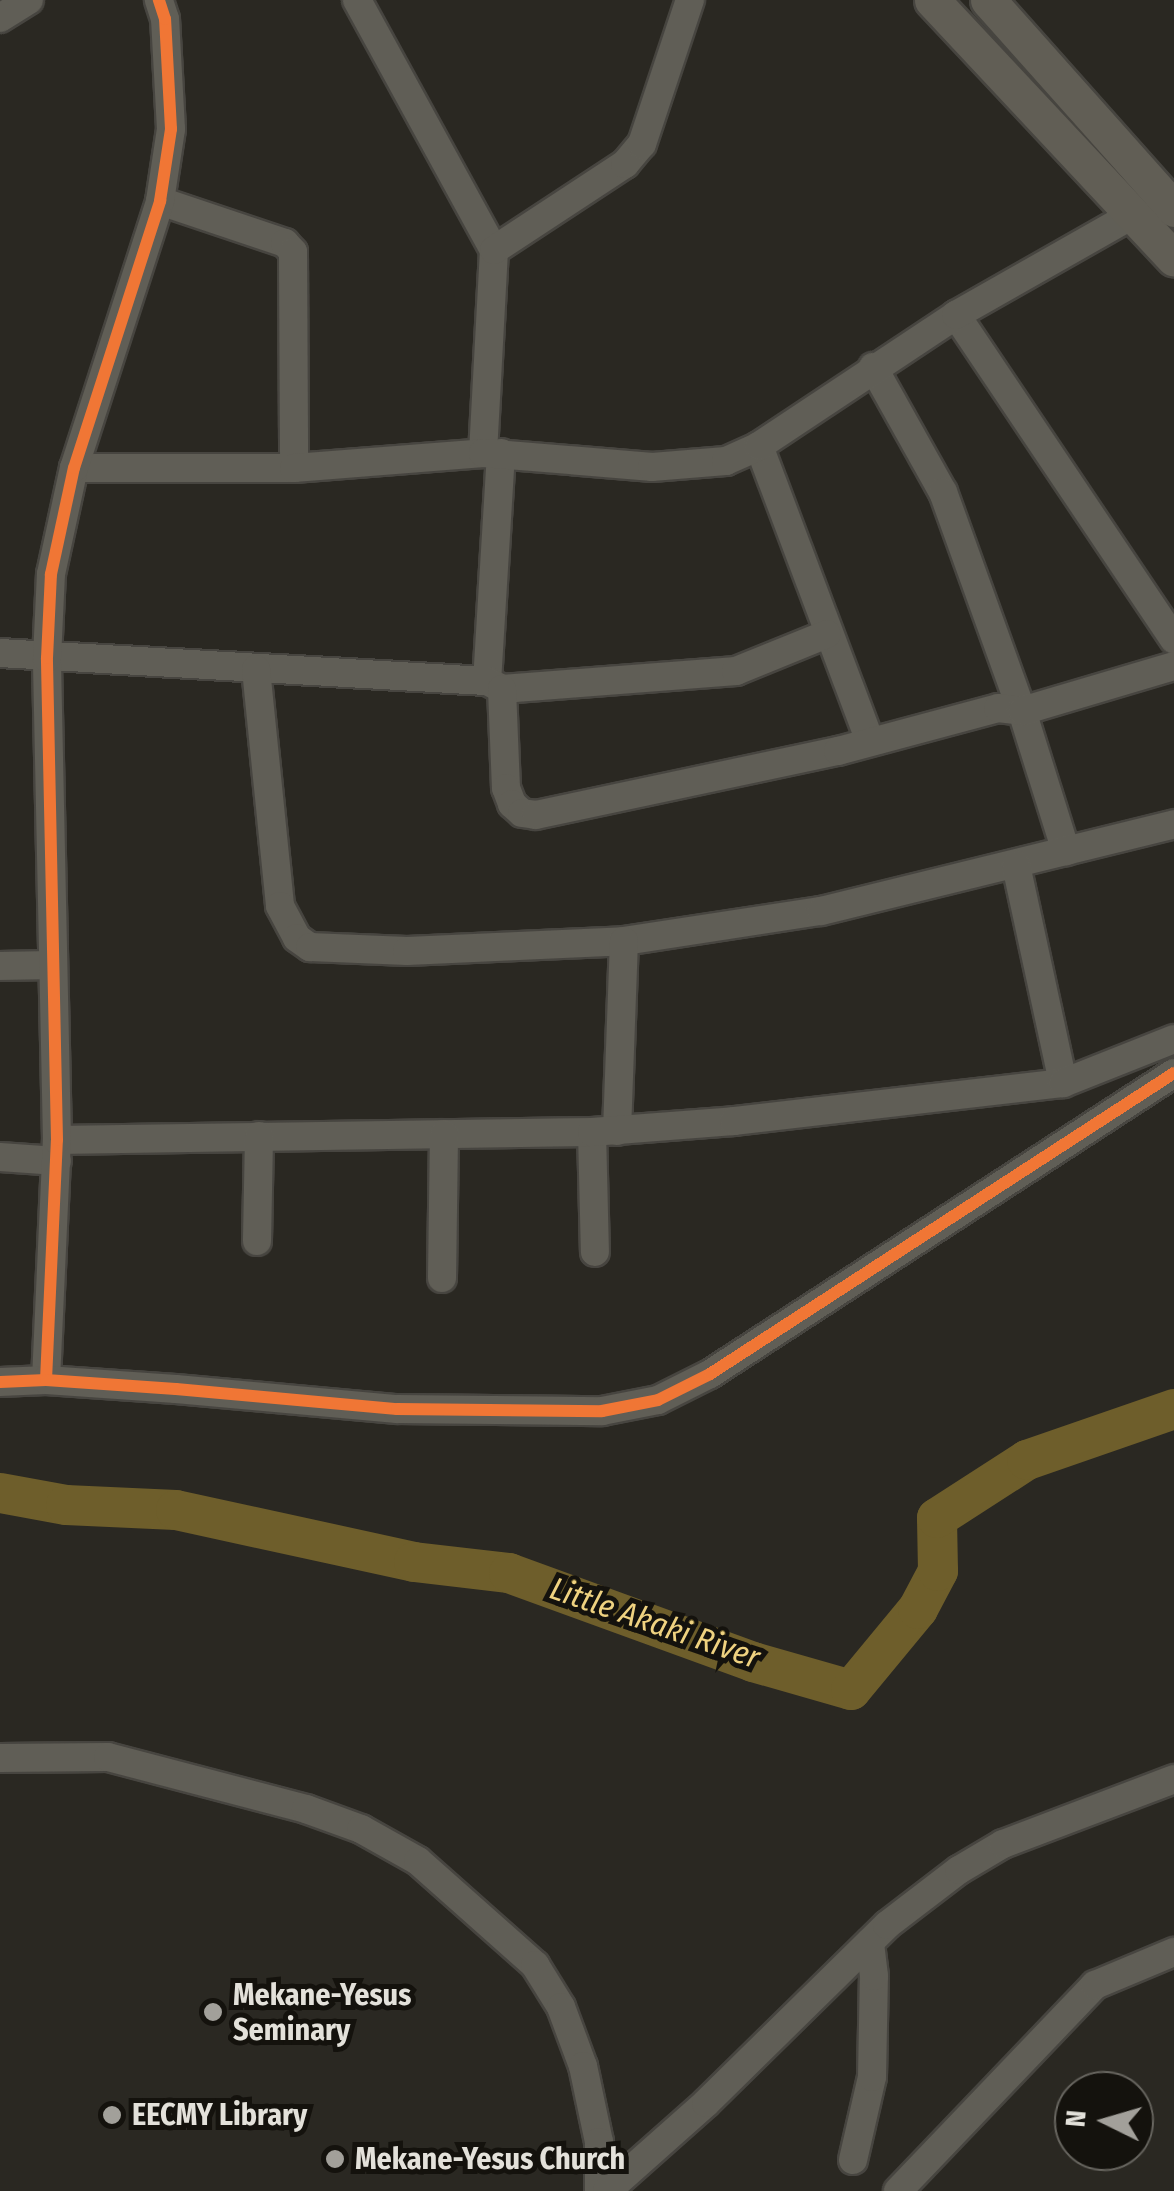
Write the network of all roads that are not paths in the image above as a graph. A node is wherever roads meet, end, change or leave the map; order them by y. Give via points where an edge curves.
1 (29, 0) edge
2 (159, 0) edge
3 (357, 0) edge
4 (690, 0) edge
5 (932, 0) edge
6 (988, 0) edge
7 (0, 18) edge
8 (160, 201) junction
9 (1174, 209) edge
10 (1132, 216) junction
11 (494, 250) junction
12 (1174, 259) edge
13 (956, 315) junction
14 (873, 367) junction
15 (760, 446) junction
16 (492, 453) junction
17 (74, 468) junction
18 (294, 468) junction
19 (828, 634) junction
20 (1174, 639) edge
21 (0, 654) edge
22 (47, 658) junction
23 (1174, 666) edge
24 (256, 669) junction
25 (494, 685) junction
26 (1022, 711) junction
27 (870, 742) junction
28 (1174, 824) edge
29 (1066, 851) junction
30 (1016, 866) junction
31 (624, 941) junction
32 (52, 965) junction
33 (0, 966) edge
34 (1174, 1038) edge
35 (1174, 1074) edge
36 (1063, 1083) junction
37 (604, 1131) junction
38 (444, 1134) junction
39 (259, 1136) junction
40 (57, 1150) junction
41 (0, 1156) edge
42 (257, 1241) dead end
43 (595, 1252) dead end
44 (442, 1278) dead end
45 (46, 1380) junction
46 (0, 1382) edge
47 (0, 1758) edge
48 (1174, 1779) edge
49 (870, 1942) junction
50 (1174, 1952) edge
51 (853, 2160) dead end
52 (599, 2191) edge
53 (607, 2191) edge
54 (898, 2191) edge

1 - 7 street
2 - 8 street via 171,129
3 - 11 street
4 - 11 street via 642,144 625,164
5 - 10 main road
6 - 9 main road
8 - 17 street
8 - 18 street via 285,243 293,252
10 - 12 main road
10 - 13 street
11 - 16 street
13 - 14 street
13 - 20 street
14 - 15 street
14 - 26 street via 943,492
15 - 16 street via 692,466
15 - 19 street
16 - 18 street
16 - 25 street
17 - 18 street
17 - 22 street via 51,574
19 - 25 street via 736,671
19 - 27 street
21 - 22 street
22 - 24 street
22 - 32 street
23 - 26 street
24 - 25 street
24 - 31 street via 280,906 297,938 310,947 407,950
25 - 27 street via 506,788 522,813
26 - 27 street via 998,708
26 - 29 street
28 - 29 street
29 - 30 street
30 - 31 street via 821,911
30 - 36 street
31 - 37 street
32 - 33 street
32 - 40 street
34 - 36 street
35 - 45 street via 742,1354 658,1400 602,1410 397,1409
36 - 37 street
37 - 38 street
37 - 43 street
38 - 39 street
38 - 44 street
39 - 40 street
39 - 42 street
40 - 41 street
40 - 45 street
45 - 46 street
47 - 52 street via 108,1758 306,1809 361,1829 418,1861 535,1966 561,2007 583,2066 599,2142
48 - 49 street via 1004,1844 959,1870
49 - 51 street via 872,2078
49 - 53 street
50 - 54 street via 1095,1985

